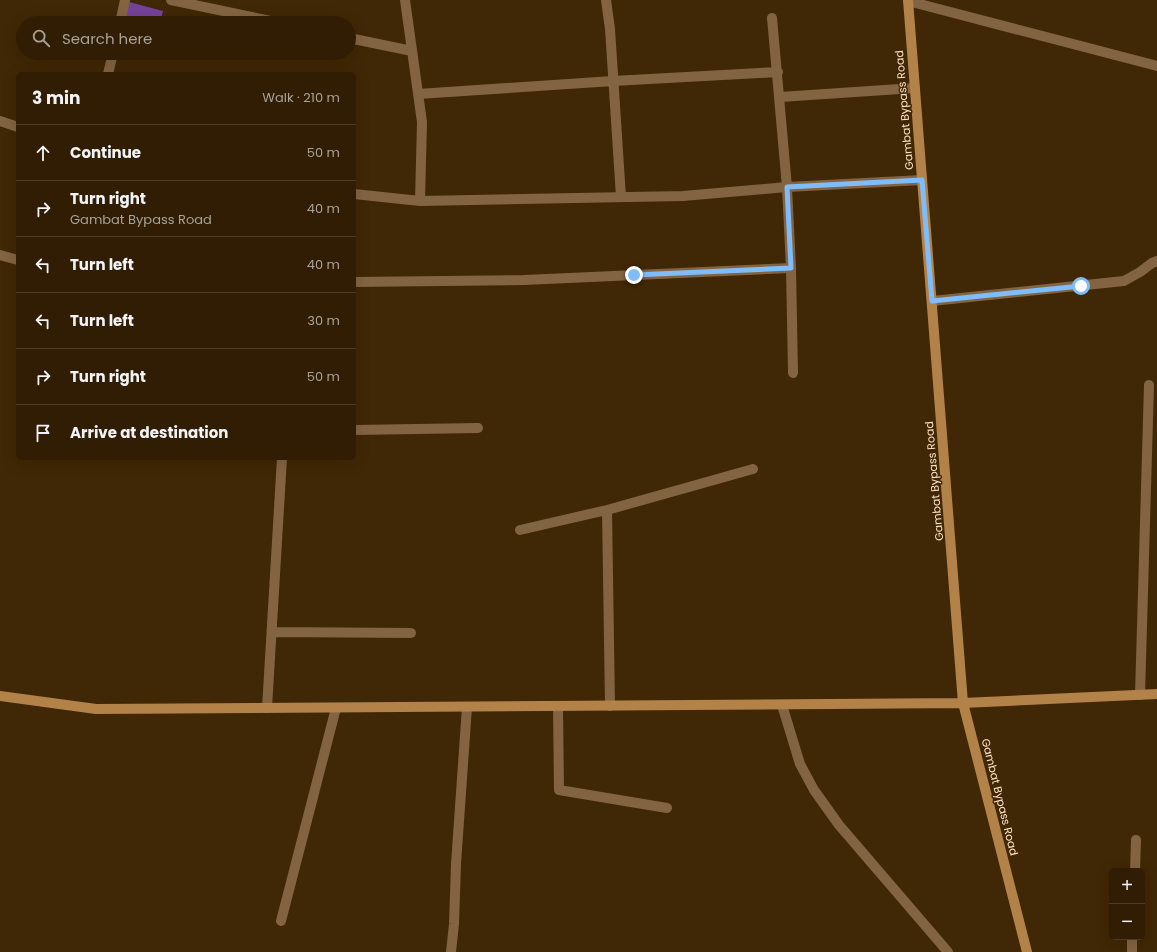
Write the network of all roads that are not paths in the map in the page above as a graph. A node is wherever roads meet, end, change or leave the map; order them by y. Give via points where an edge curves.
1 (125, 0) edge
2 (170, 0) edge
3 (405, 0) edge
4 (606, 0) edge
5 (908, 0) edge
6 (122, 16) edge
7 (247, 16) edge
8 (772, 18) dead end
9 (356, 39) edge
10 (412, 51) junction
11 (111, 60) edge
12 (1157, 66) edge
13 (108, 72) edge
14 (778, 72) junction
15 (613, 81) junction
16 (915, 88) junction
17 (418, 94) junction
18 (780, 97) junction
19 (0, 121) edge
20 (16, 126) edge
21 (922, 180) junction
22 (787, 187) junction
23 (356, 194) edge
24 (621, 197) junction
25 (420, 201) junction
26 (0, 255) edge
27 (16, 259) edge
28 (1157, 261) edge
29 (791, 268) junction
30 (356, 282) edge
31 (932, 301) junction
32 (793, 373) dead end
33 (1149, 385) dead end
34 (478, 428) dead end
35 (356, 430) edge
36 (282, 460) edge
37 (753, 469) dead end
38 (607, 510) junction
39 (520, 530) dead end
40 (272, 632) junction
41 (411, 633) dead end
42 (1157, 694) edge
43 (1140, 695) junction
44 (0, 696) edge
45 (963, 703) junction
46 (782, 705) junction
47 (610, 706) junction
48 (467, 707) junction
49 (558, 707) junction
50 (267, 708) junction
51 (336, 708) junction
52 (667, 808) dead end
53 (1136, 840) dead end
54 (1135, 868) edge
55 (281, 921) dead end
56 (1132, 940) edge
57 (450, 952) edge
58 (948, 952) edge
59 (1027, 952) edge
60 (1132, 952) edge

1 - 6 street
2 - 7 street
3 - 10 street
4 - 15 street
5 - 12 street
5 - 16 street, Gambat Bypass Road
8 - 14 street
9 - 10 street
10 - 17 street
11 - 13 street
14 - 15 street
14 - 18 street
15 - 17 street
15 - 24 street
16 - 18 street
16 - 21 street, Gambat Bypass Road
17 - 25 street via 422,122
18 - 22 street
19 - 20 street
21 - 22 street
21 - 31 street, Gambat Bypass Road
22 - 24 street via 683,196
22 - 29 street
23 - 25 street
24 - 25 street
26 - 27 street
28 - 31 street via 1124,281
29 - 30 street via 524,280
29 - 32 street
31 - 45 street, Gambat Bypass Road
33 - 43 street
34 - 35 street
36 - 40 street
37 - 38 street
38 - 39 street
38 - 47 street
40 - 41 street
40 - 50 street
42 - 43 street
43 - 45 street
44 - 50 street via 96,709
45 - 46 street
45 - 59 street, Gambat Bypass Road
46 - 47 street
46 - 58 street via 800,764 814,790 839,825
47 - 49 street
48 - 49 street
48 - 51 street
48 - 57 street via 454,924
49 - 52 street via 559,790
50 - 51 street
51 - 55 street
53 - 54 street
56 - 60 street

